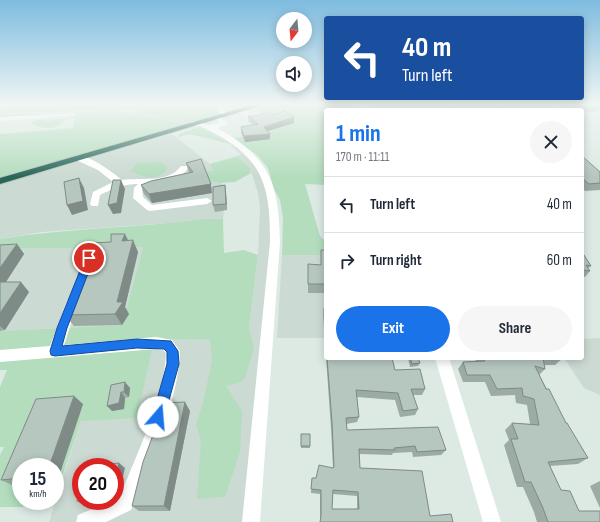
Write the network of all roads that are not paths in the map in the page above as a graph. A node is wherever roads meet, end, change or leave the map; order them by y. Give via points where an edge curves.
1 (176, 128) edge
2 (209, 128) edge
3 (79, 158) junction
4 (184, 168) dead end
5 (0, 181) edge
6 (148, 181) junction
7 (120, 183) junction
8 (207, 200) dead end
9 (95, 204) dead end
10 (76, 293) edge
11 (55, 351) junction
12 (0, 356) edge
13 (443, 360) edge
14 (85, 522) edge
15 (251, 522) edge
16 (492, 522) edge

1 - 3 highway
2 - 15 street via 240,145 256,159 272,192 275,215 275,242
3 - 5 highway
3 - 7 street via 101,168
4 - 6 street via 177,177
6 - 7 street
6 - 8 street via 138,188 138,198 150,208
7 - 9 street via 96,194
10 - 11 street
11 - 12 street
11 - 14 street via 156,343 167,344 173,351 167,391 140,470 125,504
13 - 16 street

